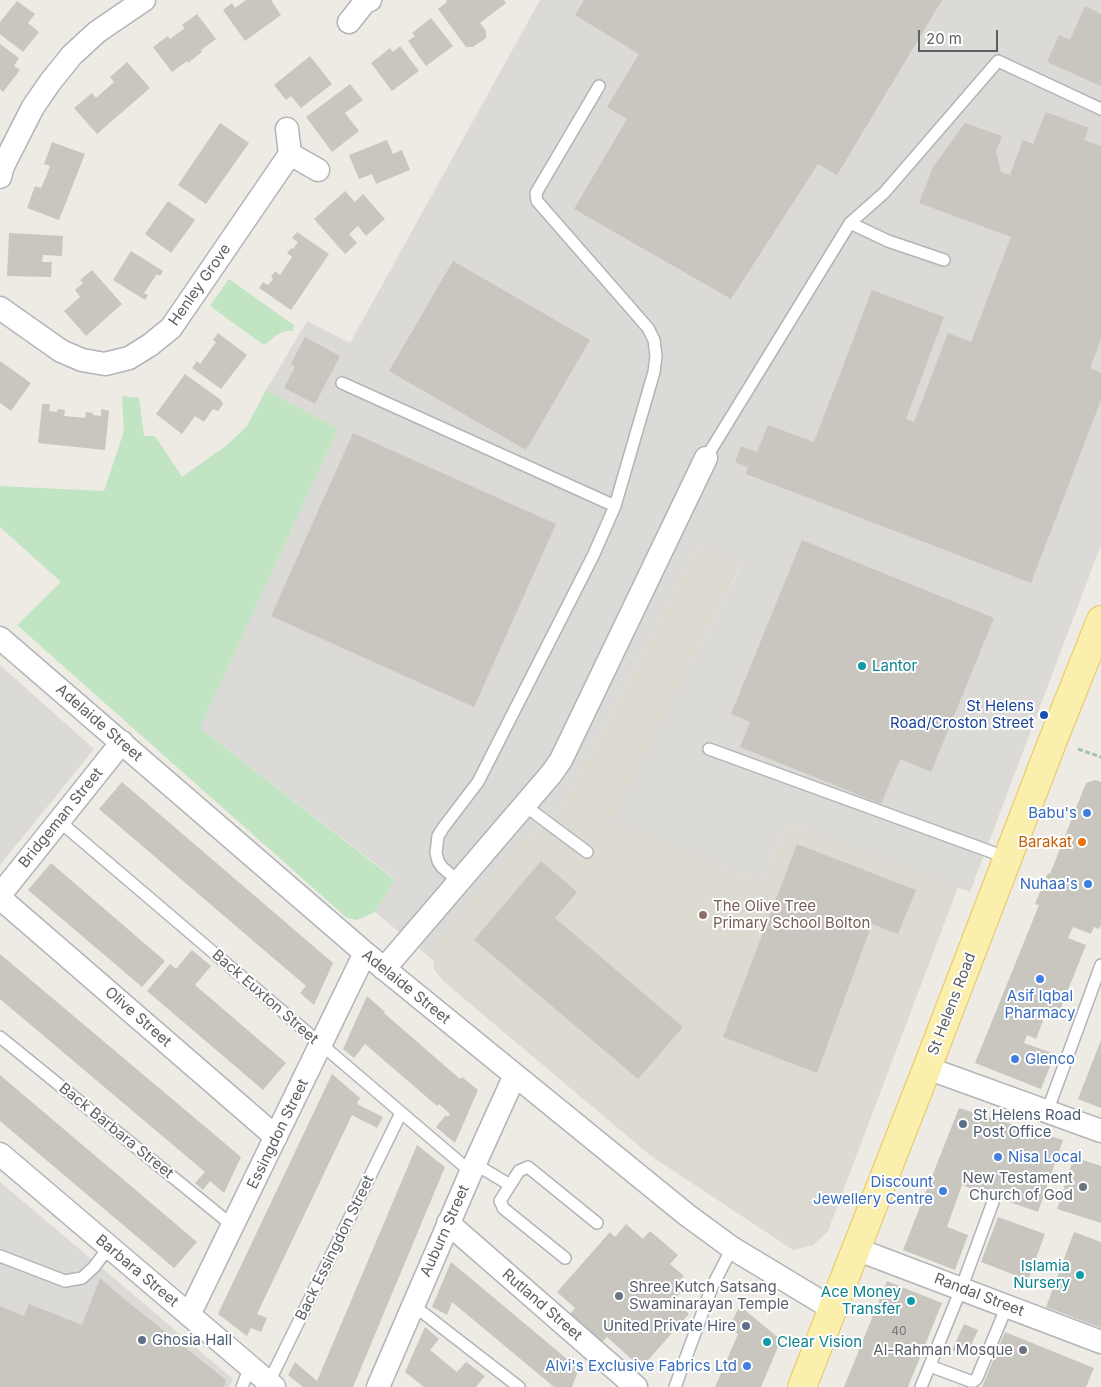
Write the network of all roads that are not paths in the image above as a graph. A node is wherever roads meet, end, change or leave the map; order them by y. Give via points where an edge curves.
1 (144, 0) edge
2 (366, 1) edge
3 (349, 22) dead end
4 (599, 86) dead end
5 (1101, 109) edge
6 (287, 129) dead end
7 (290, 154) junction
8 (318, 170) dead end
9 (0, 177) edge
10 (850, 223) junction
11 (944, 260) dead end
12 (0, 308) edge
13 (342, 383) dead end
14 (706, 458) joint
15 (615, 506) junction
16 (1101, 620) edge
17 (0, 638) edge
18 (122, 742) junction
19 (709, 749) dead end
20 (524, 805) junction
21 (59, 821) junction
22 (587, 852) dead end
23 (1008, 858) junction
24 (459, 882) junction
25 (0, 896) edge
26 (365, 953) junction
27 (1101, 965) edge
28 (384, 969) junction
29 (0, 1037) edge
30 (321, 1045) junction
31 (927, 1068) junction
32 (515, 1075) junction
33 (1046, 1112) junction
34 (401, 1113) junction
35 (1101, 1131) edge
36 (276, 1137) junction
37 (0, 1154) edge
38 (473, 1168) junction
39 (510, 1185) junction
40 (993, 1202) dead end
41 (448, 1223) junction
42 (597, 1223) dead end
43 (233, 1226) junction
44 (109, 1247) junction
45 (732, 1248) junction
46 (856, 1249) junction
47 (0, 1256) edge
48 (564, 1258) dead end
49 (961, 1288) junction
50 (413, 1305) junction
51 (1007, 1306) junction
52 (833, 1309) junction
53 (189, 1315) junction
54 (1101, 1342) edge
55 (930, 1366) junction
56 (246, 1377) edge
57 (386, 1383) edge
58 (271, 1385) edge
59 (519, 1387) edge
60 (636, 1387) edge
61 (675, 1387) edge
62 (802, 1387) edge
63 (921, 1387) edge

1 - 9 street via 97,32 72,55 33,107
2 - 3 street
4 - 15 lane via 536,193 537,201 648,328 654,340 654,372
5 - 10 lane via 998,61 884,193
6 - 7 street
7 - 8 street
7 - 12 street, Henley Grove via 171,328 129,358 105,364 82,360 61,351
10 - 11 lane via 888,241
10 - 14 lane
13 - 15 lane
14 - 20 street via 561,760
15 - 24 lane via 593,556 478,782 438,836 438,861
16 - 23 main road, St Helens Road
17 - 18 street, Adelaide Street
18 - 21 street, Bridgeman Street
18 - 26 street, Adelaide Street
19 - 23 lane
20 - 22 lane
20 - 24 street
21 - 25 street, Bridgeman Street
21 - 30 lane, Back Euxton Street
23 - 31 main road, St Helens Road
24 - 28 street
25 - 36 street, Olive Street
26 - 28 street, Adelaide Street
26 - 30 street, Essingdon Street
27 - 33 lane
28 - 32 street, Adelaide Street
29 - 43 lane, Back Barbara Street
30 - 34 lane, Back Euxton Street
30 - 36 street, Essingdon Street
31 - 33 street
31 - 46 main road, St Helens Road
32 - 38 street, Auburn Street
32 - 45 street, Adelaide Street
33 - 35 street
34 - 38 lane, Back Euxton Street
34 - 58 lane, Back Essingdon Street
36 - 43 street, Essingdon Street
37 - 44 street, Barbara Street
38 - 39 lane, Back Euxton Street
38 - 41 street, Auburn Street
39 - 42 lane via 519,1171 528,1167
39 - 48 lane via 500,1201 504,1208
40 - 49 lane
41 - 50 street, Auburn Street
41 - 60 street, Rutland Street
43 - 53 street, Essingdon Street
44 - 47 lane via 82,1278 65,1281
44 - 53 street, Barbara Street
45 - 52 street, Adelaide Street
45 - 61 lane via 712,1287
46 - 49 street, Randal Street
46 - 52 main road, St Helens Road
49 - 51 street, Randal Street
49 - 55 lane
50 - 57 street, Auburn Street
50 - 59 lane
51 - 54 street, Randal Street
51 - 55 lane via 974,1381
52 - 62 main road, St Helens Road
53 - 56 street, Barbara Street
55 - 63 lane
56 - 58 street, Barbara Street

